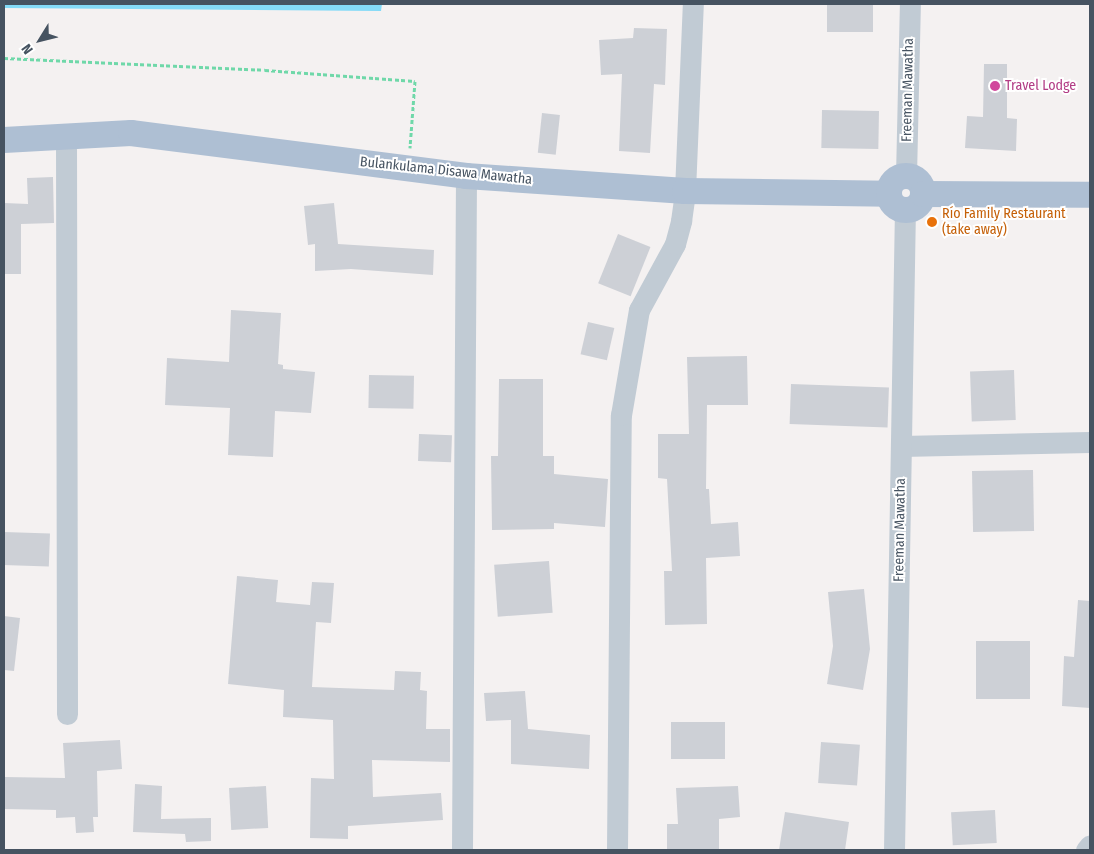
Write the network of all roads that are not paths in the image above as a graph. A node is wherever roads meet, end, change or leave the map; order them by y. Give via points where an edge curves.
1 (693, 4) edge
2 (910, 4) edge
3 (66, 136) junction
4 (4, 140) edge
5 (466, 176) junction
6 (685, 191) junction
7 (906, 194) junction
8 (1090, 195) edge
9 (1090, 442) edge
10 (901, 446) junction
11 (67, 714) dead end
12 (1090, 845) edge
13 (462, 850) edge
14 (617, 850) edge
15 (894, 850) edge
16 (1086, 850) edge

1 - 6 street
2 - 7 street, Freeman Mawatha
3 - 4 main road, Bulankulama Disawa Mawatha
3 - 5 main road, Bulankulama Disawa Mawatha via 131,133
3 - 11 street
5 - 6 main road, Bulankulama Disawa Mawatha
5 - 13 street
6 - 7 main road, Bulankulama Disawa Mawatha
6 - 14 street via 675,244 639,310 621,415
7 - 8 main road, Bulankulama Disawa Mawatha
7 - 10 street, Freeman Mawatha
9 - 10 street
10 - 15 street, Freeman Mawatha
12 - 16 street

